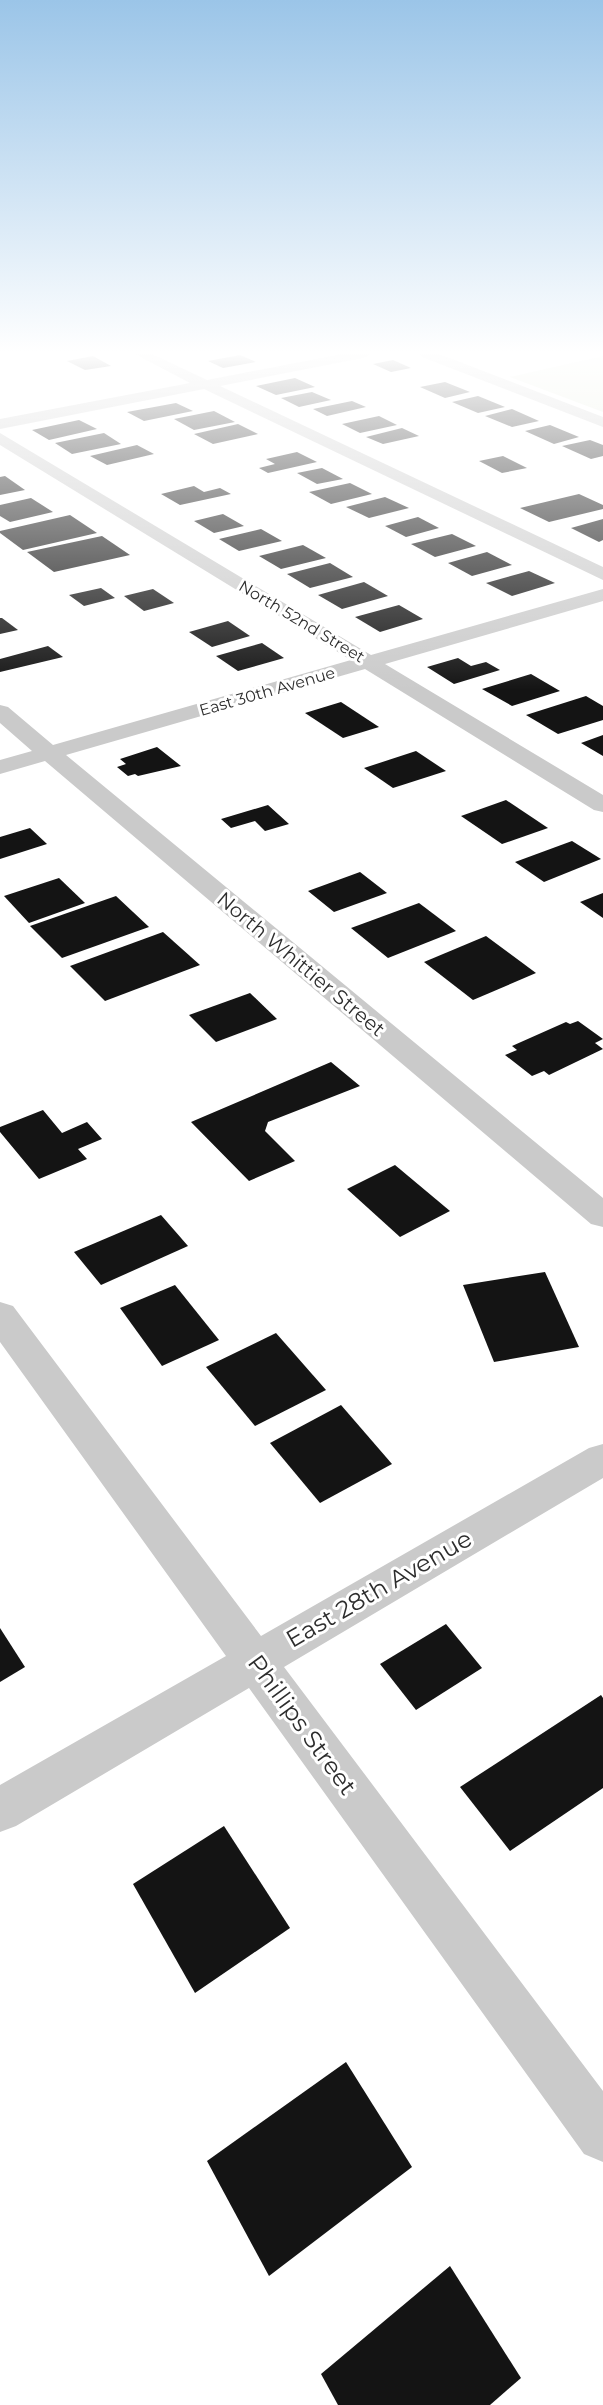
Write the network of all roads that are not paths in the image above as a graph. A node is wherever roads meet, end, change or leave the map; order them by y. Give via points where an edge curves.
1 (46, 466) edge
2 (378, 466) edge
3 (603, 574) edge
4 (603, 595) edge
5 (368, 662) junction
6 (0, 712) edge
7 (48, 753) junction
8 (0, 767) edge
9 (603, 805) edge
10 (603, 1216) edge
11 (0, 1315) edge
12 (603, 1459) edge
13 (256, 1661) junction
14 (0, 1810) edge
15 (603, 2135) edge

1 - 5 street, North 52nd Street
2 - 3 street
4 - 5 street, East 30th Avenue
5 - 7 street, East 30th Avenue
5 - 9 street, North 52nd Street
6 - 7 street, North Whittier Street
7 - 8 street, East 30th Avenue
7 - 10 street, North Whittier Street
11 - 13 street, Phillips Street
12 - 13 street, East 28th Avenue
13 - 14 street, East 28th Avenue
13 - 15 street, Phillips Street

